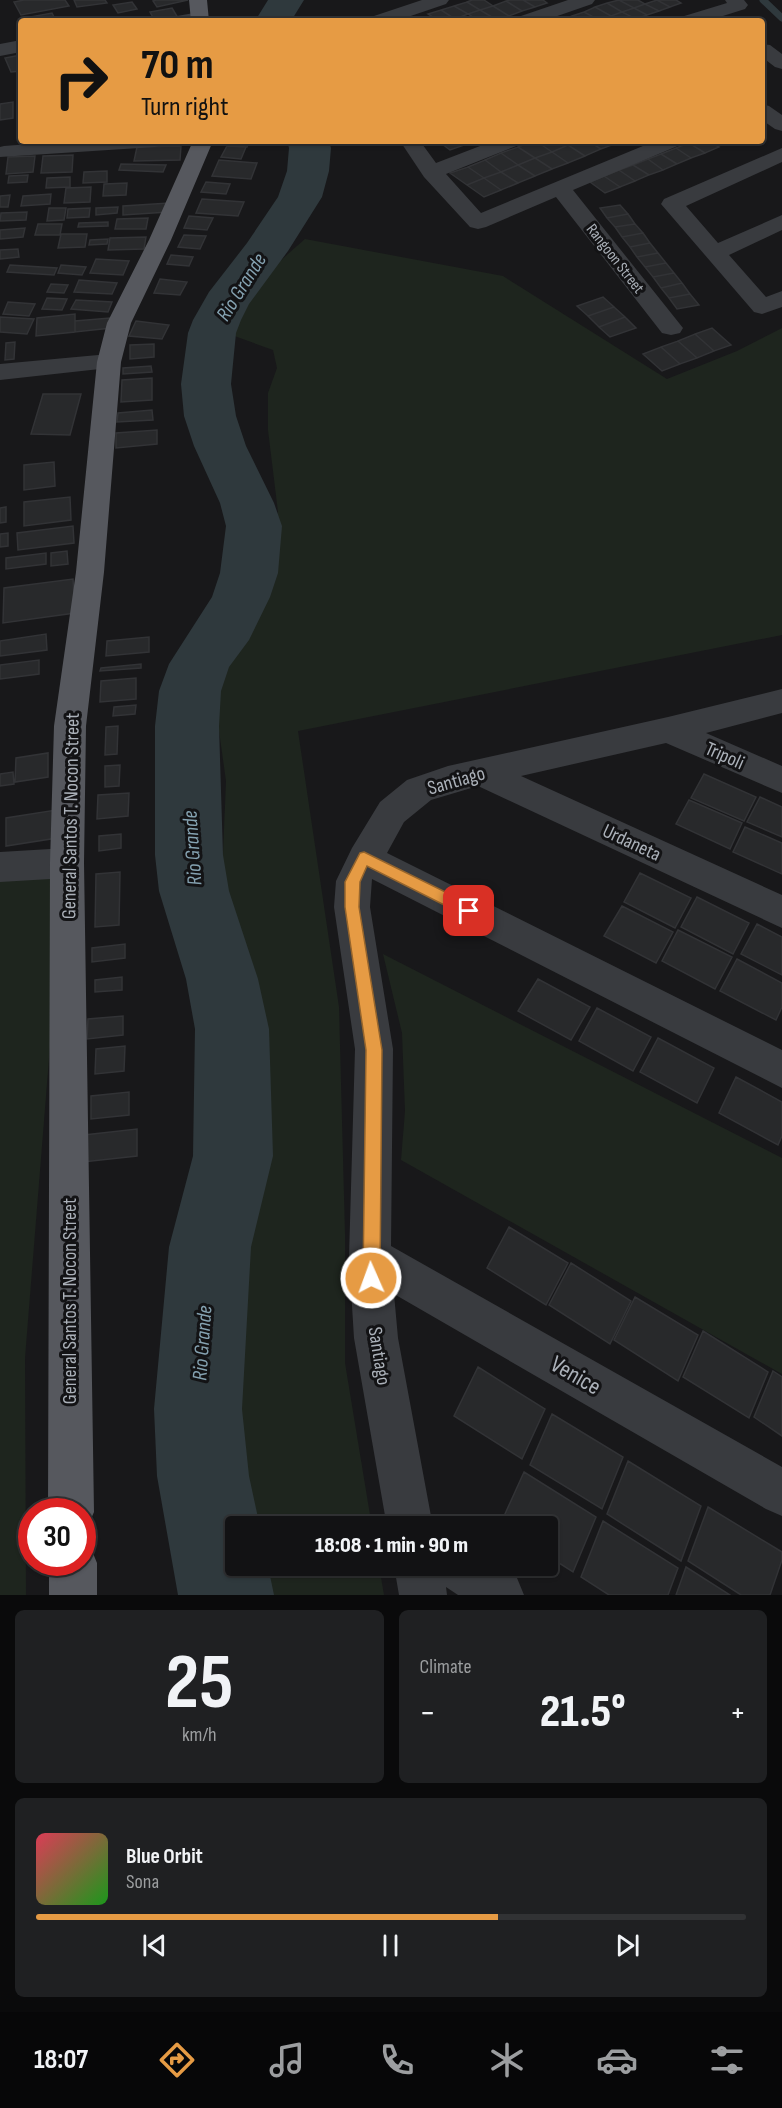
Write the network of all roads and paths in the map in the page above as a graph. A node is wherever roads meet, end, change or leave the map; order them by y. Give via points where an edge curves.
1 (371, 0) edge
2 (440, 0) edge
3 (586, 0) edge
4 (737, 3) edge
5 (375, 18) edge
6 (385, 18) edge
7 (534, 18) edge
8 (696, 18) edge
9 (18, 47) edge
10 (769, 48) edge
11 (0, 50) edge
12 (782, 63) edge
13 (765, 112) edge
14 (782, 125) edge
15 (113, 144) edge
16 (202, 144) edge
17 (412, 144) edge
18 (504, 144) edge
19 (666, 144) edge
20 (4, 152) dead end
21 (782, 154) edge
22 (432, 172) junction
23 (560, 188) junction
24 (782, 222) edge
25 (715, 253) junction
26 (772, 303) edge
27 (671, 328) dead end
28 (109, 362) junction
29 (0, 372) edge
30 (782, 701) edge
31 (668, 730) junction
32 (481, 772) junction
33 (782, 780) edge
34 (364, 858) junction
35 (67, 864) junction
36 (0, 867) edge
37 (782, 912) edge
38 (782, 1070) edge
39 (370, 1257) junction
40 (782, 1493) edge
41 (71, 1498) edge
42 (408, 1516) edge
43 (72, 1576) edge
44 (420, 1576) edge
45 (471, 1576) edge
46 (73, 1595) edge
47 (423, 1595) edge
48 (500, 1595) edge

1 - 5 street
2 - 6 street
3 - 7 street
4 - 8 street
9 - 11 street
10 - 12 street
13 - 14 street
15 - 20 street
16 - 28 main road, General Santos T. Nocon Street via 119,323
17 - 22 street
18 - 22 street
19 - 23 street
21 - 25 street via 672,204
22 - 23 street via 478,222
23 - 27 street, Rangoon Street
24 - 25 street
25 - 26 street
28 - 29 street
28 - 35 main road, General Santos T. Nocon Street via 90,572 70,726
30 - 31 street, Santiago
31 - 32 street, Santiago
31 - 33 street, Tripoli
32 - 34 street, Santiago via 419,790 392,812
32 - 37 street, Urdaneta
34 - 38 street
34 - 39 street, Santiago via 352,882 352,907 374,1050
35 - 36 street
35 - 41 main road, General Santos T. Nocon Street
39 - 40 street, Venice
39 - 42 street, Santiago via 376,1338
43 - 46 main road
44 - 47 street
45 - 48 street

